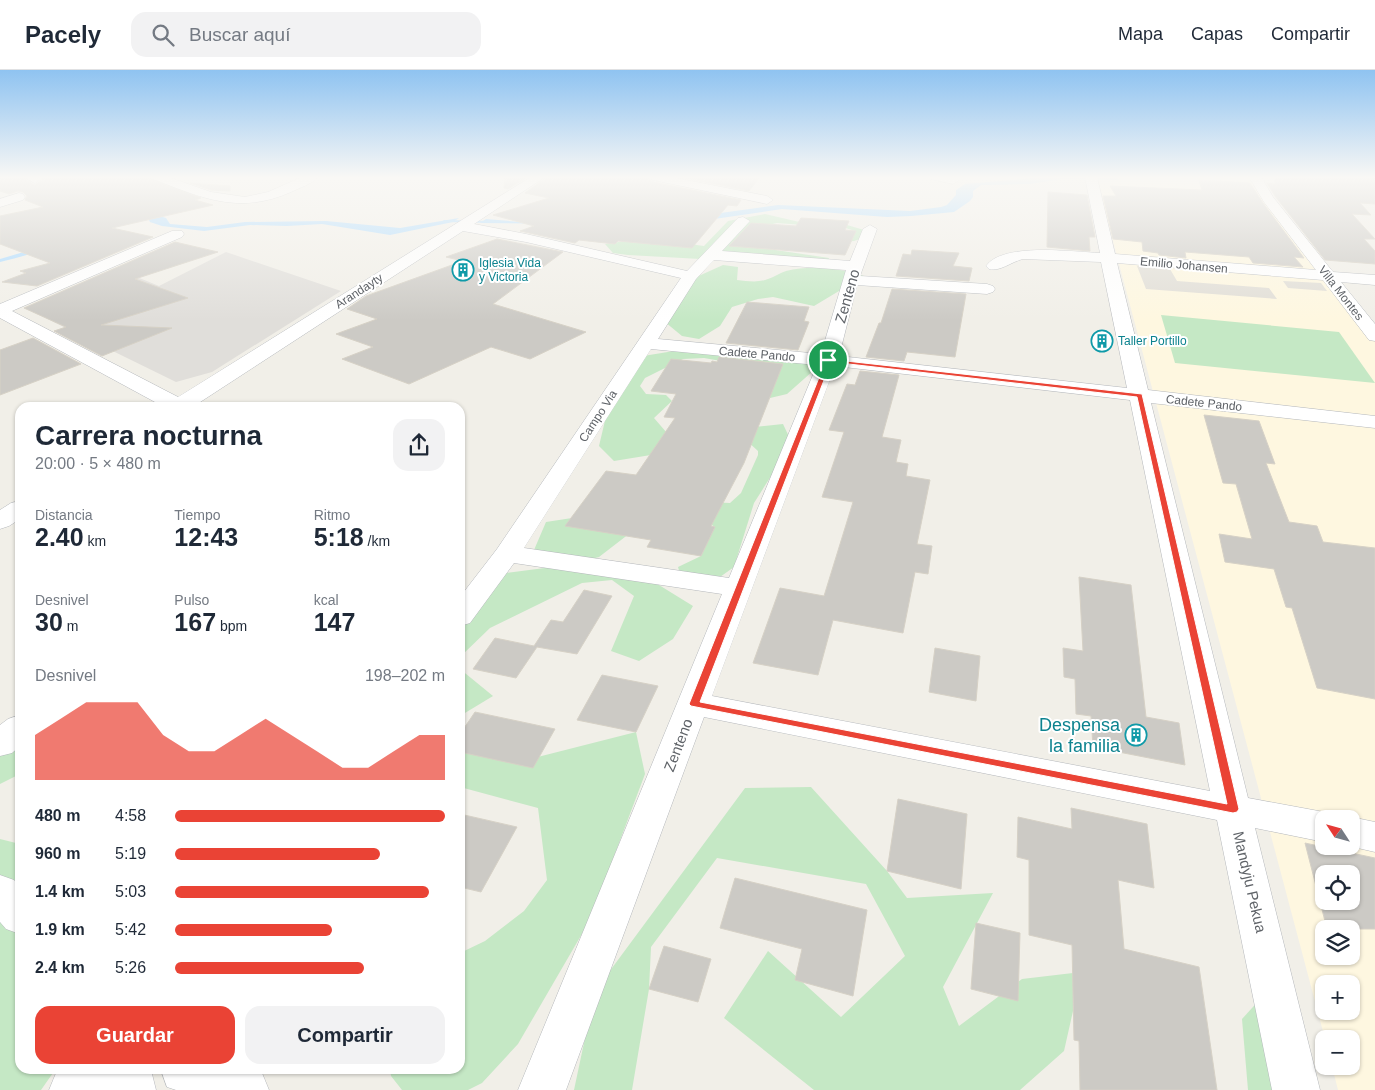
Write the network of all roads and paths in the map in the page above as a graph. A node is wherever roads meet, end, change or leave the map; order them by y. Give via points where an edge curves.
1 (740, 225) edge
2 (1101, 225) edge
3 (1288, 225) edge
4 (461, 226) joint
5 (870, 229) dead end
6 (177, 234) dead end
7 (710, 255) junction
8 (1108, 258) junction
9 (994, 266) dead end
10 (853, 273) junction
11 (690, 276) junction
12 (1329, 276) junction
13 (1375, 280) edge
14 (987, 289) dead end
15 (0, 310) edge
16 (1375, 336) edge
17 (645, 343) junction
18 (828, 360) junction
19 (1140, 396) junction
20 (169, 402) edge
21 (186, 402) edge
22 (1375, 422) edge
23 (15, 511) edge
24 (0, 520) edge
25 (507, 554) junction
26 (740, 588) junction
27 (465, 610) edge
28 (694, 704) junction
29 (15, 731) edge
30 (0, 744) edge
31 (1233, 809) junction
32 (1315, 824) edge
33 (1360, 834) edge
34 (1375, 836) edge
35 (0, 892) edge
36 (15, 910) edge
37 (107, 1074) edge
38 (129, 1074) edge
39 (196, 1074) edge
40 (73, 1090) edge
41 (132, 1090) edge
42 (245, 1090) edge
43 (542, 1090) edge
44 (1296, 1090) edge

1 - 7 street, Campo Via
2 - 8 street, Mandyju Pekua
3 - 12 street, Villa Montes
4 - 11 street
4 - 21 street, Arandayty
5 - 10 street, Zenteno
6 - 15 street
7 - 10 street
7 - 11 street, Campo Via
8 - 9 street, Emilio Johansen via 1023,255 1008,258
8 - 12 street, Emilio Johansen
8 - 19 street, Mandyju Pekua
10 - 14 street
10 - 18 street, Zenteno
11 - 17 street, Campo Via
12 - 13 street, Emilio Johansen
12 - 16 street, Villa Montes
15 - 20 street
17 - 18 street, Cadete Pando
17 - 25 street, Campo Via
18 - 19 street, Cadete Pando
18 - 26 street, Zenteno
19 - 22 street, Cadete Pando
19 - 31 street, Mandyju Pekua
23 - 24 street
25 - 26 street
25 - 27 street, Campo Via
26 - 28 street, Zenteno
28 - 31 street
28 - 43 street, Zenteno
29 - 30 street
31 - 32 street
31 - 44 street, Mandyju Pekua
33 - 34 street
35 - 36 street
37 - 40 street
38 - 41 street
39 - 42 street

